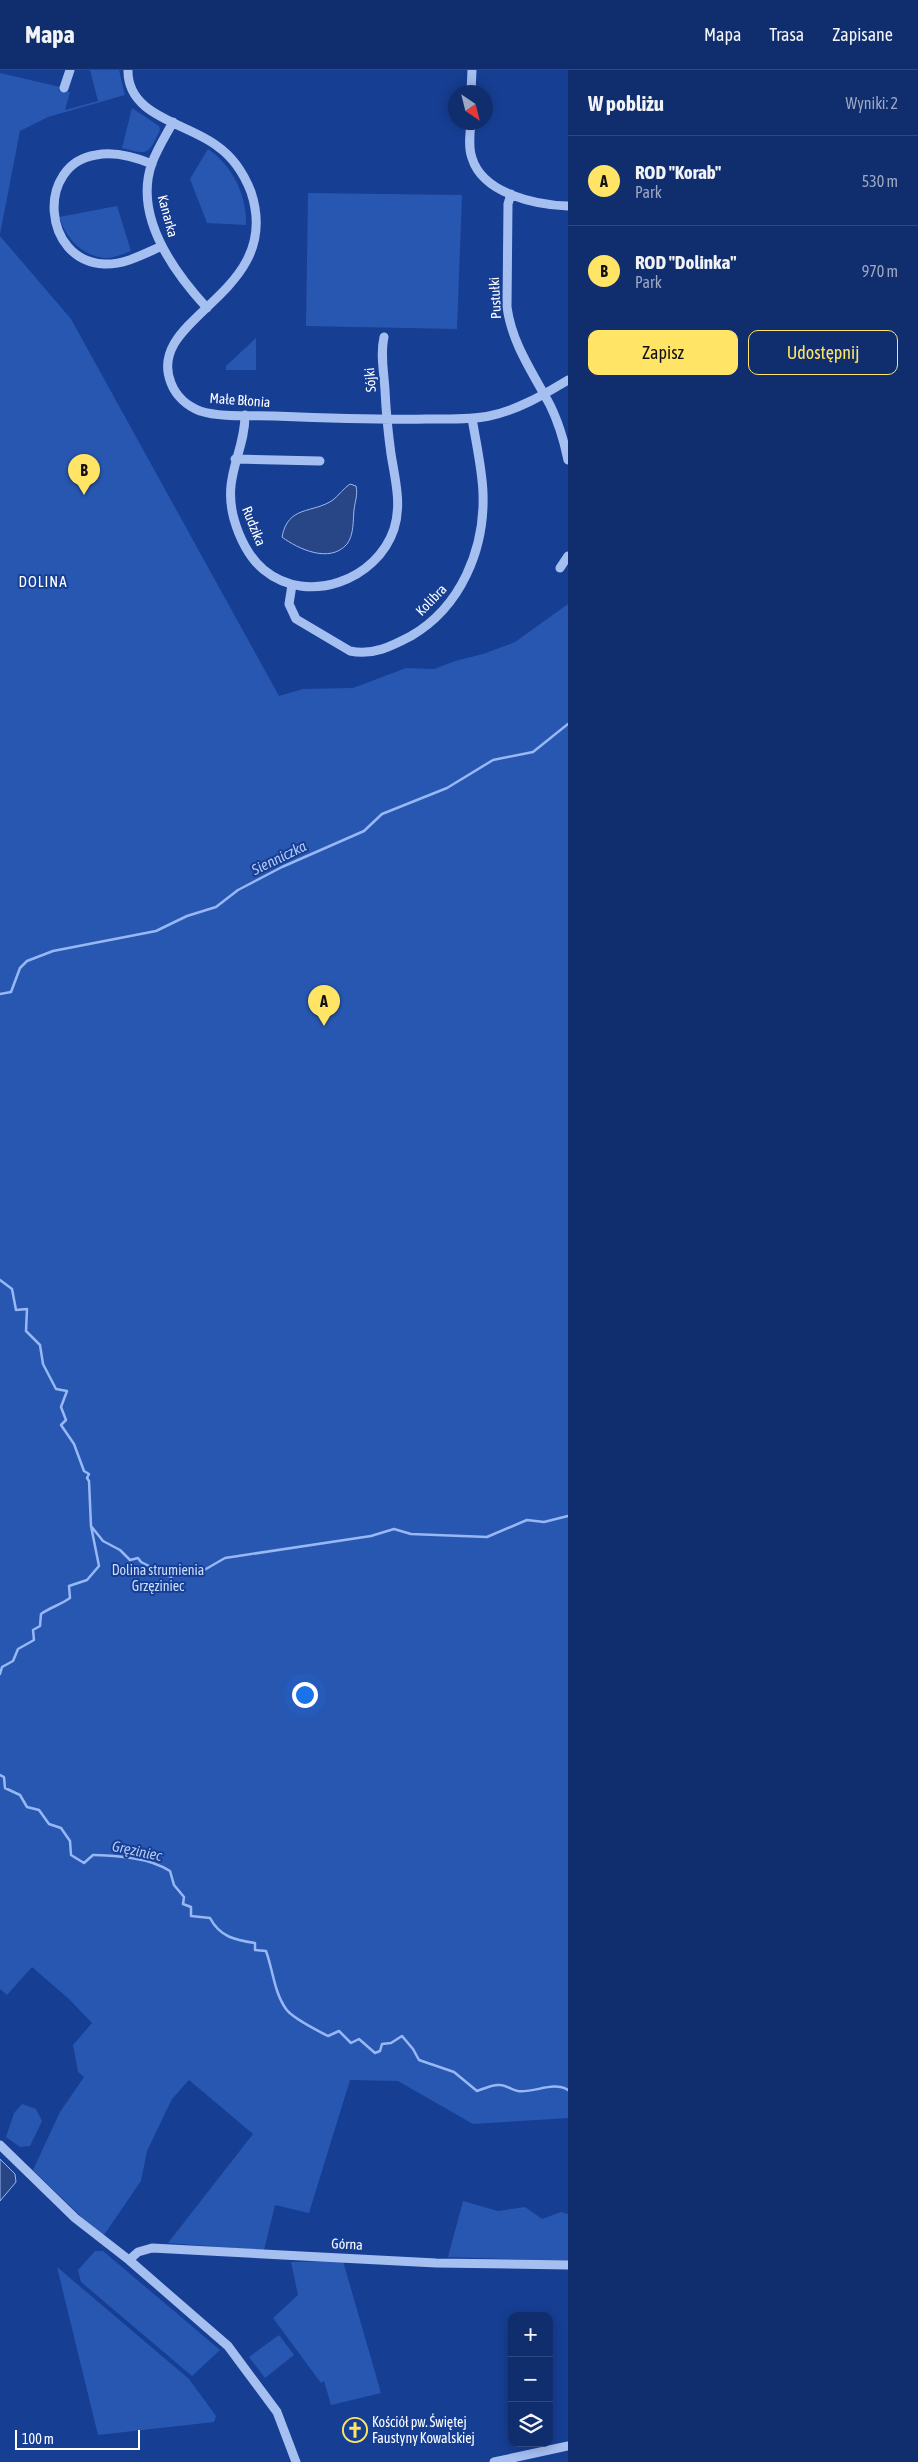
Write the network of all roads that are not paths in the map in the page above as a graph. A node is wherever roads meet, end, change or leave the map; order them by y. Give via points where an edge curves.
1 (70, 70) edge
2 (128, 70) edge
3 (472, 70) edge
4 (472, 85) edge
5 (64, 88) dead end
6 (173, 122) junction
7 (471, 130) edge
8 (152, 164) junction
9 (511, 194) junction
10 (568, 206) edge
11 (162, 246) junction
12 (207, 308) junction
13 (384, 337) dead end
14 (568, 380) edge
15 (544, 394) junction
16 (245, 415) junction
17 (472, 418) junction
18 (386, 420) junction
19 (235, 459) junction
20 (568, 460) edge
21 (320, 461) dead end
22 (568, 556) edge
23 (560, 568) dead end
24 (292, 585) junction
25 (0, 2145) edge
26 (129, 2260) junction
27 (568, 2265) edge
28 (568, 2446) edge
29 (296, 2462) edge
30 (494, 2462) edge

1 - 5 street
2 - 6 street, Małe Błonia via 131,88 139,101
3 - 4 street
6 - 8 street, Kanarka
6 - 12 street, Małe Błonia via 208,140 226,154 243,175 254,202 255,234 247,262 233,283
7 - 9 street via 474,163 492,184
8 - 11 street, Kanarka via 148,199
8 - 11 street via 110,154 80,160 58,186 53,216 66,244 92,261 114,263
9 - 10 street
9 - 15 street, Pustułki via 508,204 509,324
11 - 12 street, Kanarka via 182,281
12 - 16 street, Małe Błonia via 183,330 172,346 167,366 170,381 182,400 198,410
13 - 18 street, Sójki via 381,350
14 - 15 street, Małe Błonia
15 - 17 street, Małe Błonia via 508,411
15 - 20 street, Pustułki via 559,425
16 - 18 street, Małe Błonia
16 - 19 street, Rudzika
17 - 18 street, Małe Błonia
17 - 24 street, Kolibra via 483,493 481,525 467,575 453,600 434,620 385,649 358,653 296,619 289,604
18 - 24 street, Rudzika via 399,510 390,539 379,557 350,578 325,586
19 - 21 street
19 - 24 street, Rudzika via 229,491 238,530 257,564
22 - 23 street
25 - 26 street via 75,2218
26 - 27 street, Górna via 138,2252 152,2248 436,2263
26 - 29 street via 238,2357 277,2412
28 - 30 street

